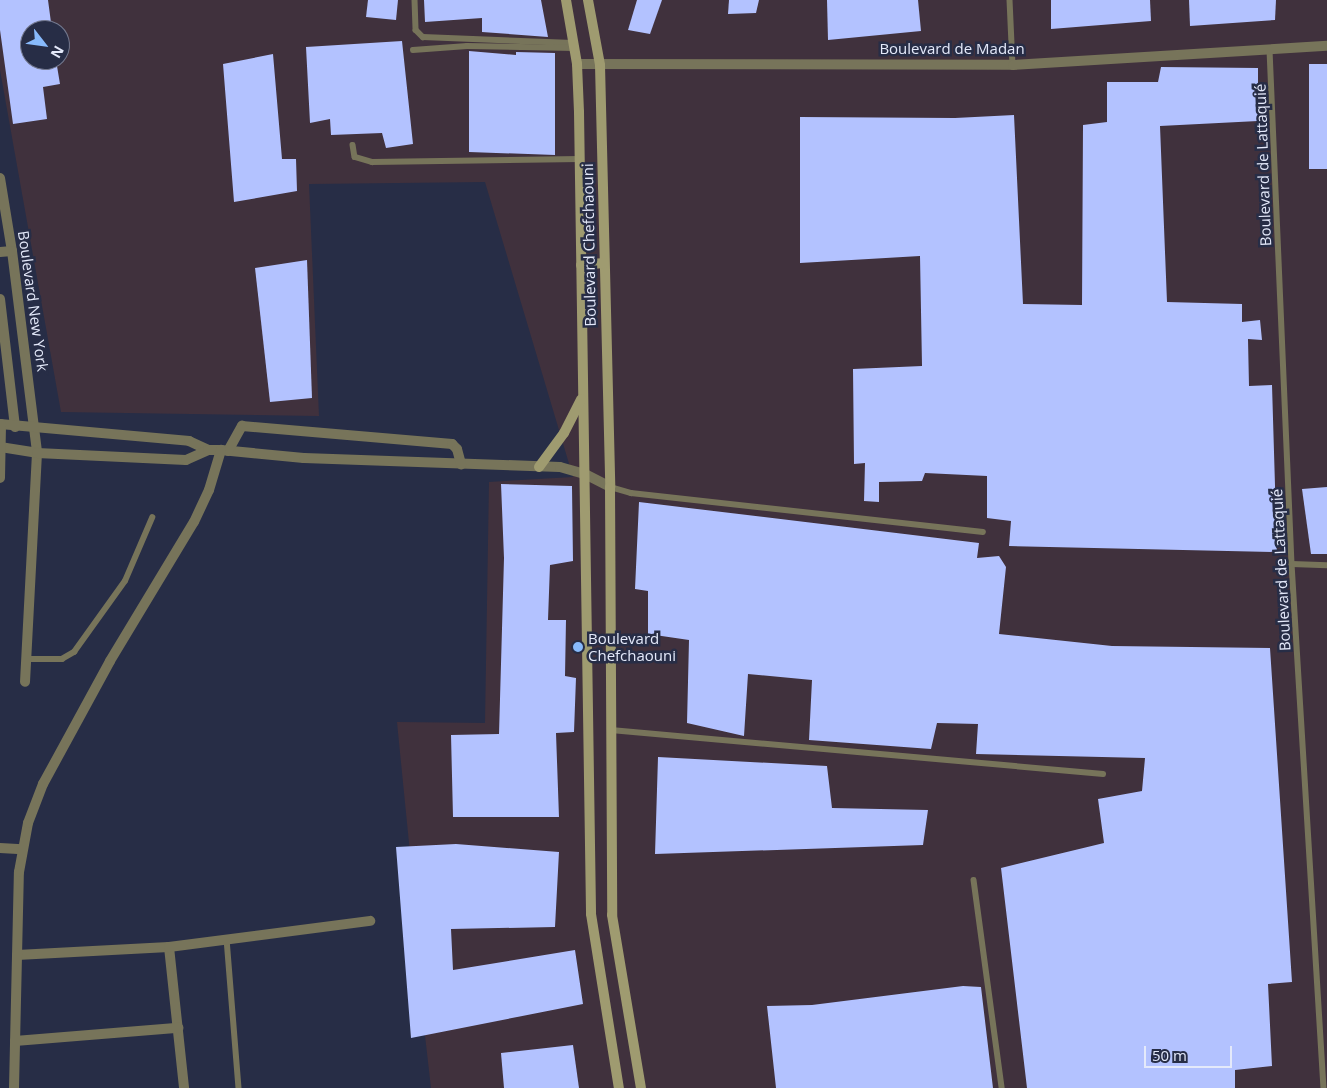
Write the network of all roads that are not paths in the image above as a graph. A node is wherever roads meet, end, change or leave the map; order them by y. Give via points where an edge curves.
1 (415, 0) edge
2 (566, 0) edge
3 (588, 0) edge
4 (1010, 0) edge
5 (467, 38) junction
6 (573, 45) junction
7 (467, 46) junction
8 (1327, 46) edge
9 (413, 50) dead end
10 (1270, 50) junction
11 (577, 64) junction
12 (600, 65) junction
13 (1013, 65) junction
14 (353, 145) dead end
15 (580, 159) junction
16 (0, 178) edge
17 (12, 250) junction
18 (0, 252) edge
19 (581, 264) junction
20 (604, 264) junction
21 (0, 299) edge
22 (2, 328) edge
23 (583, 395) junction
24 (0, 424) edge
25 (15, 427) junction
26 (35, 428) junction
27 (1, 447) edge
28 (208, 450) junction
29 (224, 450) junction
30 (37, 453) junction
31 (460, 464) junction
32 (539, 467) junction
33 (585, 474) junction
34 (0, 478) edge
35 (610, 488) junction
36 (152, 518) dead end
37 (983, 532) dead end
38 (1292, 564) junction
39 (1327, 564) edge
40 (25, 659) junction
41 (25, 682) dead end
42 (608, 730) junction
43 (1103, 774) dead end
44 (0, 848) edge
45 (22, 849) junction
46 (974, 880) dead end
47 (370, 921) dead end
48 (227, 940) junction
49 (169, 947) junction
50 (17, 955) junction
51 (178, 1028) junction
52 (15, 1041) junction
53 (14, 1088) edge
54 (184, 1088) edge
55 (239, 1088) edge
56 (618, 1088) edge
57 (641, 1088) edge
58 (1002, 1088) edge
59 (1324, 1088) edge

1 - 5 lane via 416,30 420,36
2 - 6 street, Boulevard Chefchaouni
3 - 12 street, Boulevard Chefchaouni
4 - 13 lane
5 - 6 lane
5 - 7 lane
6 - 7 lane
6 - 11 street, Boulevard Chefchaouni
7 - 9 lane
8 - 10 street, Boulevard de Madan
10 - 13 street, Boulevard de Madan
10 - 38 lane, Boulevard de Lattaquié
11 - 12 street, Boulevard de Madan
11 - 15 street, Boulevard Chefchaouni
12 - 13 street, Boulevard de Madan
12 - 20 street, Boulevard Chefchaouni
14 - 15 lane via 355,157 372,162
15 - 19 street, Boulevard Chefchaouni
16 - 17 street, Boulevard New York
17 - 18 street
17 - 26 street, Boulevard New York
19 - 20 street
19 - 23 street, Boulevard Chefchaouni
20 - 35 street, Boulevard Chefchaouni
21 - 22 street
22 - 25 street
23 - 32 street via 564,433
23 - 33 street, Boulevard Chefchaouni
24 - 25 street
24 - 27 street
25 - 26 street
26 - 28 street via 189,441
26 - 30 street, Boulevard New York
27 - 30 street
27 - 34 street
28 - 29 street
28 - 30 street via 186,460
29 - 31 street via 304,458
29 - 31 street via 242,426 452,444 457,448
29 - 45 street via 194,522 110,661 43,784
30 - 40 street, Boulevard New York
31 - 32 street
32 - 33 street via 565,468
33 - 35 street
33 - 56 street, Boulevard Chefchaouni via 591,914
35 - 37 lane via 631,493
35 - 42 street, Boulevard Chefchaouni
36 - 40 lane via 124,582 74,652 62,659
38 - 39 lane
38 - 59 lane, Boulevard de Lattaquié
40 - 41 street, Boulevard New York
42 - 43 lane
42 - 57 street, Boulevard Chefchaouni via 612,915
44 - 45 street
45 - 50 street
46 - 58 lane
47 - 48 street
48 - 49 street
48 - 55 lane
49 - 50 street
49 - 51 street
50 - 52 street
51 - 52 street
51 - 54 street
52 - 53 street

